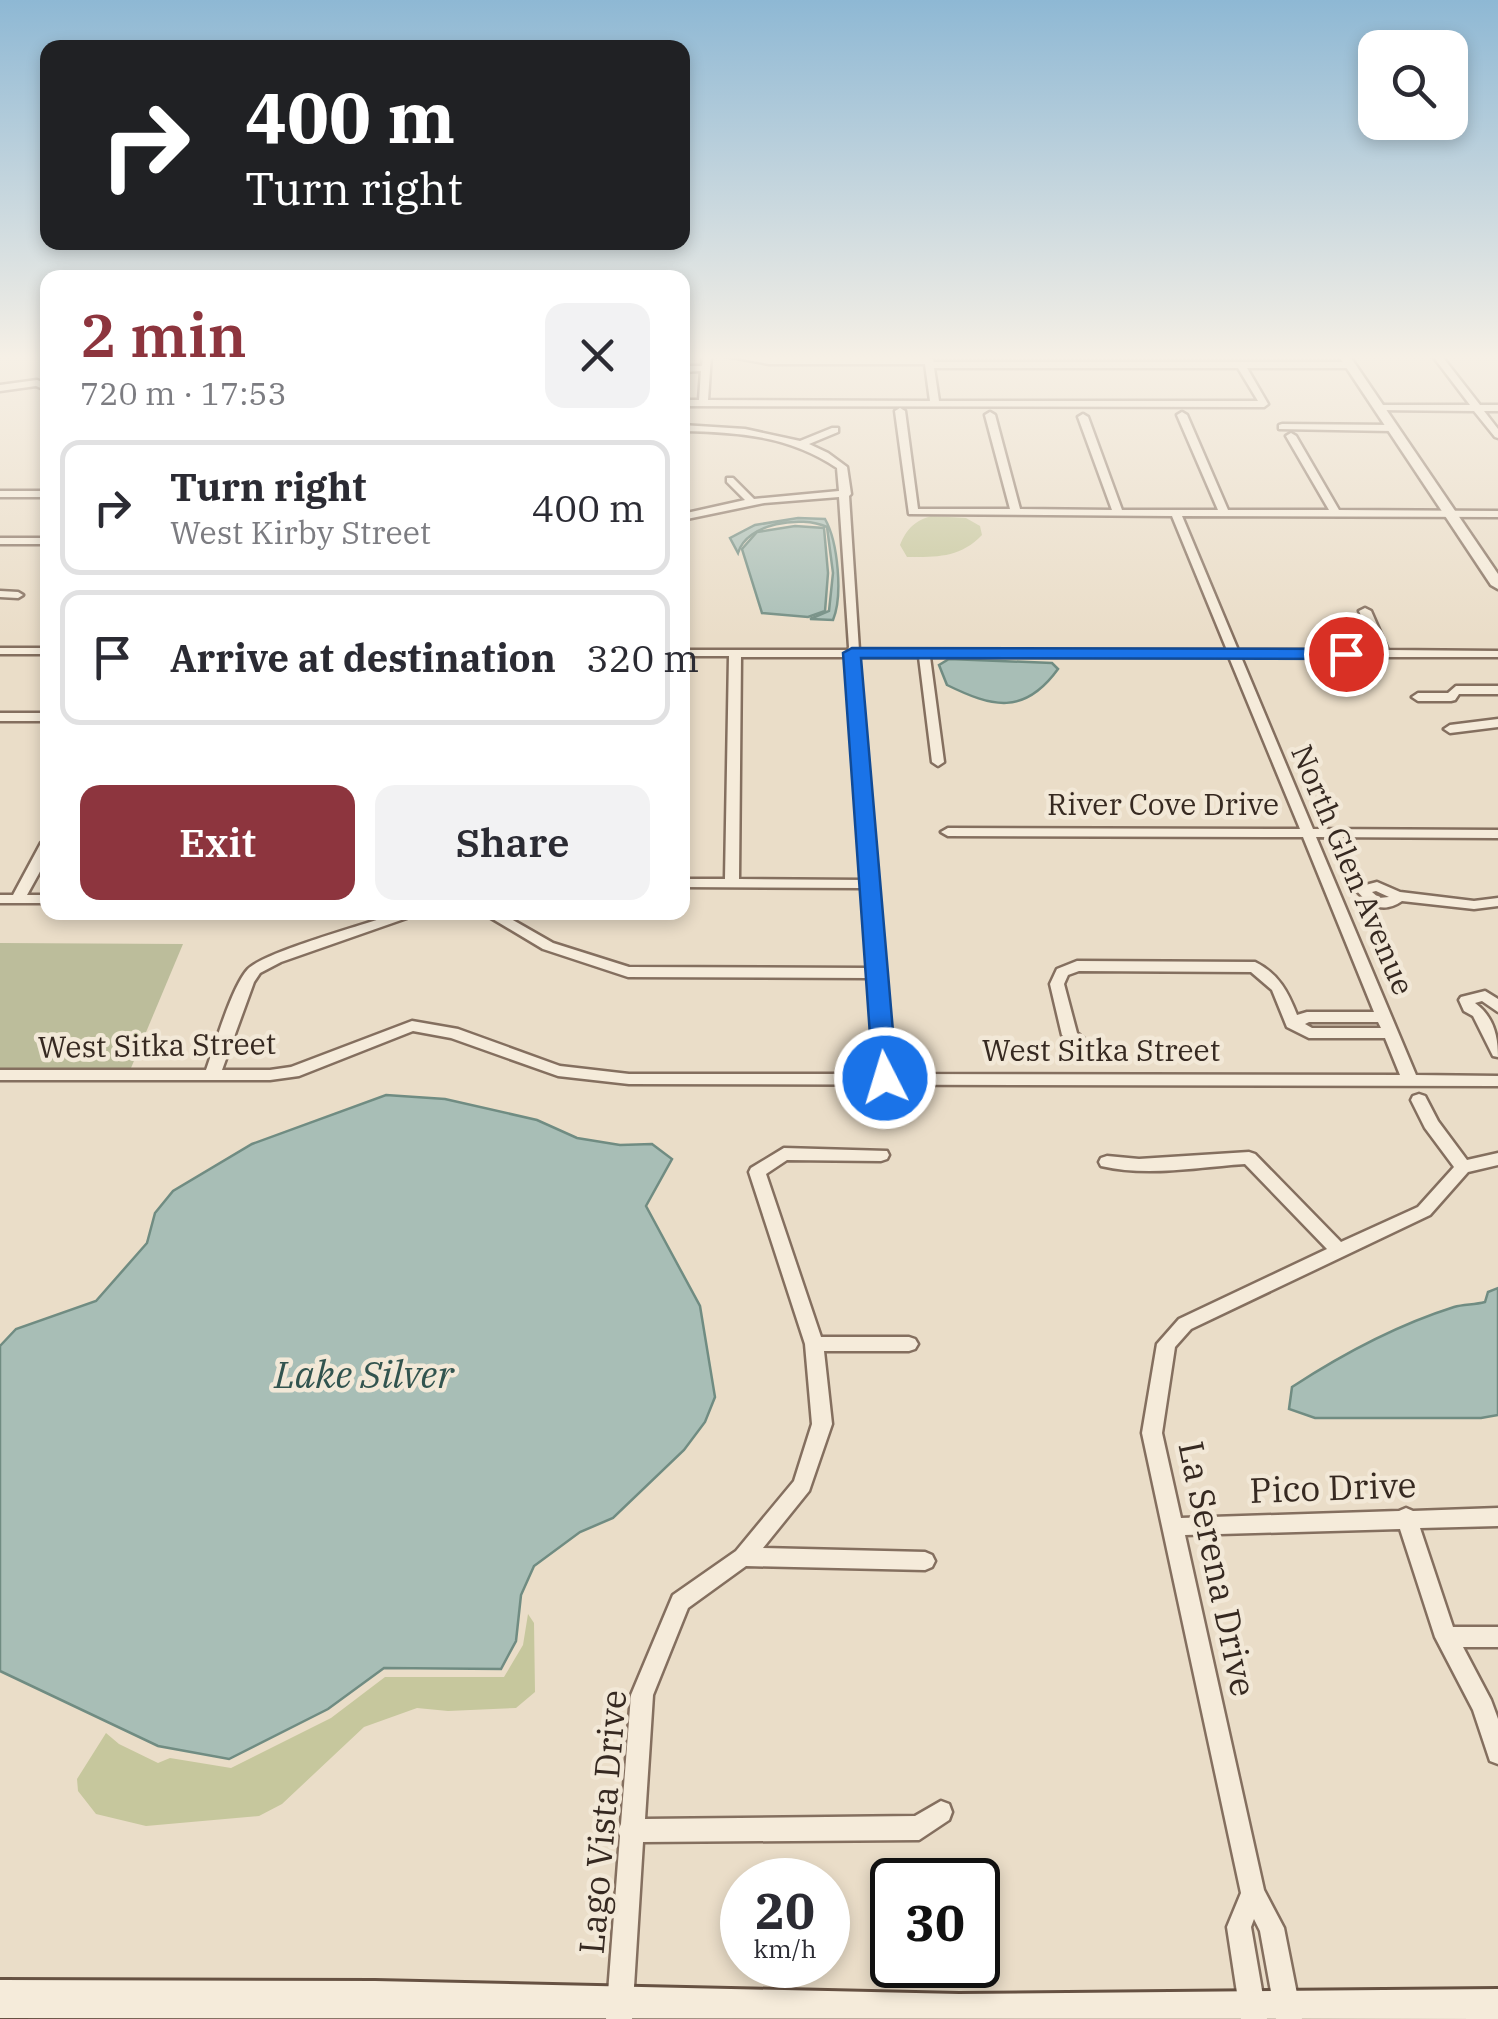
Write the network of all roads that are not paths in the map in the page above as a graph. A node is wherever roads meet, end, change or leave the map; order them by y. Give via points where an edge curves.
1 (806, 449) edge
2 (905, 449) edge
3 (999, 449) edge
4 (1095, 449) edge
5 (1197, 449) edge
6 (1299, 449) edge
7 (1406, 449) edge
8 (730, 480) dead end
9 (0, 494) edge
10 (40, 494) edge
11 (846, 494) junction
12 (750, 500) junction
13 (1016, 512) junction
14 (1118, 513) junction
15 (1176, 514) junction
16 (1224, 514) junction
17 (1336, 514) junction
18 (1498, 514) edge
19 (690, 515) edge
20 (1450, 515) junction
21 (0, 541) edge
22 (40, 541) edge
23 (1498, 585) edge
24 (0, 594) edge
25 (18, 594) dead end
26 (1365, 611) dead end
27 (0, 651) edge
28 (40, 651) edge
29 (690, 652) edge
30 (735, 652) junction
31 (852, 653) junction
32 (924, 653) junction
33 (1234, 654) junction
34 (1384, 654) junction
35 (1498, 654) edge
36 (1498, 690) edge
37 (1418, 697) dead end
38 (0, 717) edge
39 (40, 718) edge
40 (1498, 723) edge
41 (1450, 729) dead end
42 (938, 762) dead end
43 (948, 832) dead end
44 (1307, 833) junction
45 (1498, 834) edge
46 (40, 859) edge
47 (690, 883) edge
48 (732, 883) junction
49 (870, 884) junction
50 (1397, 896) dead end
51 (0, 899) edge
52 (18, 899) junction
53 (40, 899) edge
54 (1498, 902) edge
55 (393, 920) edge
56 (502, 920) edge
57 (876, 973) junction
58 (1496, 1003) edge
59 (1387, 1025) junction
60 (1090, 1050) dead end
61 (1498, 1052) edge
62 (0, 1075) edge
63 (212, 1075) junction
64 (885, 1078) junction
65 (1410, 1080) junction
66 (1498, 1081) edge
67 (1420, 1100) dead end
68 (881, 1155) dead end
69 (1498, 1159) edge
70 (1107, 1162) dead end
71 (1463, 1168) junction
72 (1338, 1250) junction
73 (814, 1344) junction
74 (908, 1344) dead end
75 (1406, 1517) junction
76 (1498, 1517) edge
77 (1171, 1526) junction
78 (743, 1557) junction
79 (925, 1561) dead end
80 (1498, 1636) edge
81 (1446, 1637) junction
82 (1498, 1753) edge
83 (942, 1812) dead end
84 (630, 1831) junction
85 (1252, 1894) junction
86 (0, 2000) edge
87 (1498, 2008) edge
88 (115, 2010) edge
89 (374, 2010) edge
90 (620, 2013) edge
91 (1271, 2013) edge
92 (876, 2015) edge

1 - 11 street via 842,467
2 - 13 street via 913,512
3 - 13 street
4 - 14 street
5 - 16 street
6 - 17 street
7 - 20 street
8 - 12 street
9 - 10 street
11 - 12 street
11 - 31 street
12 - 19 street
13 - 14 street
14 - 15 street
15 - 16 street
15 - 33 street, North Glen Avenue
16 - 17 street
17 - 20 street
18 - 20 street
20 - 23 street
21 - 22 street
24 - 25 street
26 - 34 street
27 - 28 street
29 - 30 street
30 - 31 street
30 - 48 street
31 - 32 street
31 - 49 street
32 - 33 street
32 - 42 street
33 - 34 street
33 - 44 street, North Glen Avenue
34 - 35 street
36 - 37 street
38 - 39 street
40 - 41 street
43 - 44 street, River Cove Drive
44 - 45 street, River Cove Drive
44 - 59 street, North Glen Avenue
46 - 52 street
47 - 48 street
48 - 49 street
49 - 57 street
50 - 54 street
51 - 52 street
52 - 53 street
55 - 63 street via 255,970
56 - 57 street via 548,946 628,972
57 - 64 street
58 - 61 street via 1493,1014 1478,1014
59 - 60 street via 1306,1016 1292,1023 1279,988 1254,966 1077,966 1062,972 1057,984 1070,1035
59 - 65 street, North Glen Avenue
62 - 63 street, West Sitka Street
63 - 64 street, West Sitka Street via 293,1072 412,1026 593,1076
64 - 65 street, West Sitka Street
65 - 66 street, West Sitka Street
67 - 71 street
68 - 73 street, Lago Vista Drive via 784,1154 757,1172
69 - 71 street
70 - 72 street via 1249,1158
71 - 72 street, La Serena Drive via 1424,1211
72 - 77 street, La Serena Drive via 1185,1324 1166,1344 1152,1433
73 - 74 street
73 - 78 street, Lago Vista Drive via 822,1424 802,1485
75 - 76 street, Pico Drive
75 - 77 street, Pico Drive
75 - 81 street
77 - 85 street, La Serena Drive
78 - 79 street
78 - 84 street, Lago Vista Drive via 680,1602 642,1695
80 - 81 street
81 - 82 street
83 - 84 street via 919,1828
84 - 90 street, Lago Vista Drive
85 - 91 street, La Serena Drive via 1272,1928
85 - 91 street, La Serena Drive via 1239,1927
86 - 88 main road
87 - 91 main road
88 - 89 main road
89 - 90 main road
90 - 92 main road
91 - 92 main road

